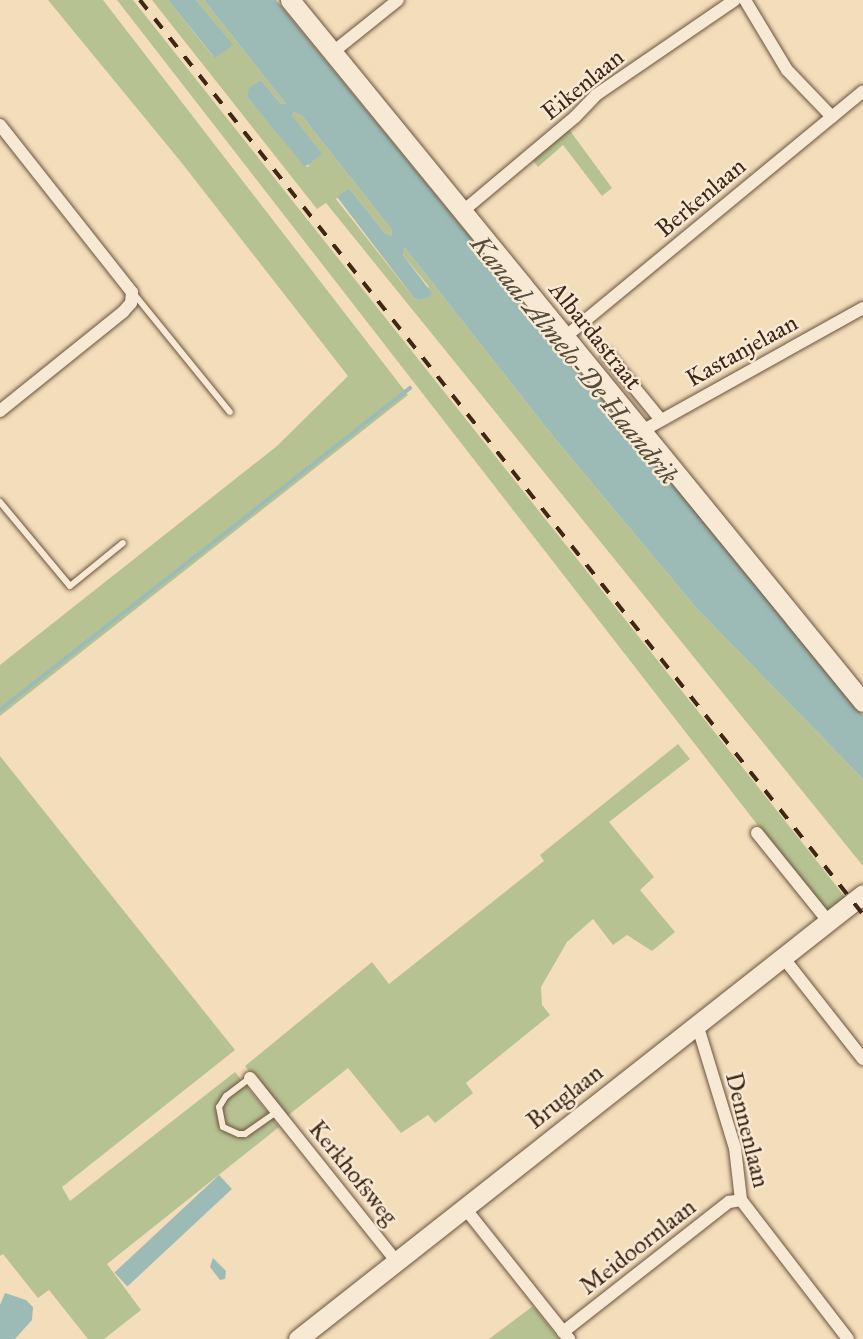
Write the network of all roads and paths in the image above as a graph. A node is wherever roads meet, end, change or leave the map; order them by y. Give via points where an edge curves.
1 (290, 0) edge
2 (398, 0) edge
3 (735, 0) edge
4 (746, 0) edge
5 (333, 52) junction
6 (863, 91) edge
7 (832, 117) junction
8 (0, 125) edge
9 (463, 211) junction
10 (132, 292) junction
11 (863, 308) edge
12 (565, 337) junction
13 (607, 354) dead end
14 (0, 411) edge
15 (230, 412) dead end
16 (661, 420) junction
17 (642, 431) junction
18 (0, 502) edge
19 (123, 543) dead end
20 (861, 694) edge
21 (757, 833) dead end
22 (863, 894) edge
23 (828, 921) junction
24 (782, 956) junction
25 (696, 1024) junction
26 (863, 1059) edge
27 (250, 1077) joint
28 (276, 1112) junction
29 (741, 1200) junction
30 (464, 1207) junction
31 (396, 1261) junction
32 (566, 1335) edge
33 (298, 1339) edge
34 (848, 1339) edge

1 - 5 street, Albardastraat
2 - 5 street
3 - 9 street, Eikenlaan via 596,95
4 - 7 street via 787,70
5 - 9 street, Albardastraat
6 - 7 street, Berkenlaan
7 - 12 street, Berkenlaan
8 - 10 street
9 - 12 street, Albardastraat
10 - 14 street via 131,303 123,312
10 - 15 lane
11 - 16 street, Kastanjelaan
12 - 17 street, Albardastraat
13 - 16 street, Albardastraat
16 - 17 street, Kastanjelaan
17 - 20 street, Albardastraat
18 - 19 lane via 70,586
21 - 23 street
22 - 23 street, Bruglaan
23 - 24 street, Bruglaan
24 - 25 street, Bruglaan
24 - 26 street
25 - 29 street, Dennenlaan via 736,1148
25 - 30 street, Bruglaan
27 - 28 street, Kerkhofsweg
27 - 28 lane, Kerkhofsweg via 219,1107 223,1127 245,1134
28 - 31 street, Kerkhofsweg
29 - 32 street, Meidoornlaan via 729,1202
29 - 34 street, Dennenlaan
30 - 31 street, Bruglaan
30 - 32 street
31 - 33 street, Bruglaan

